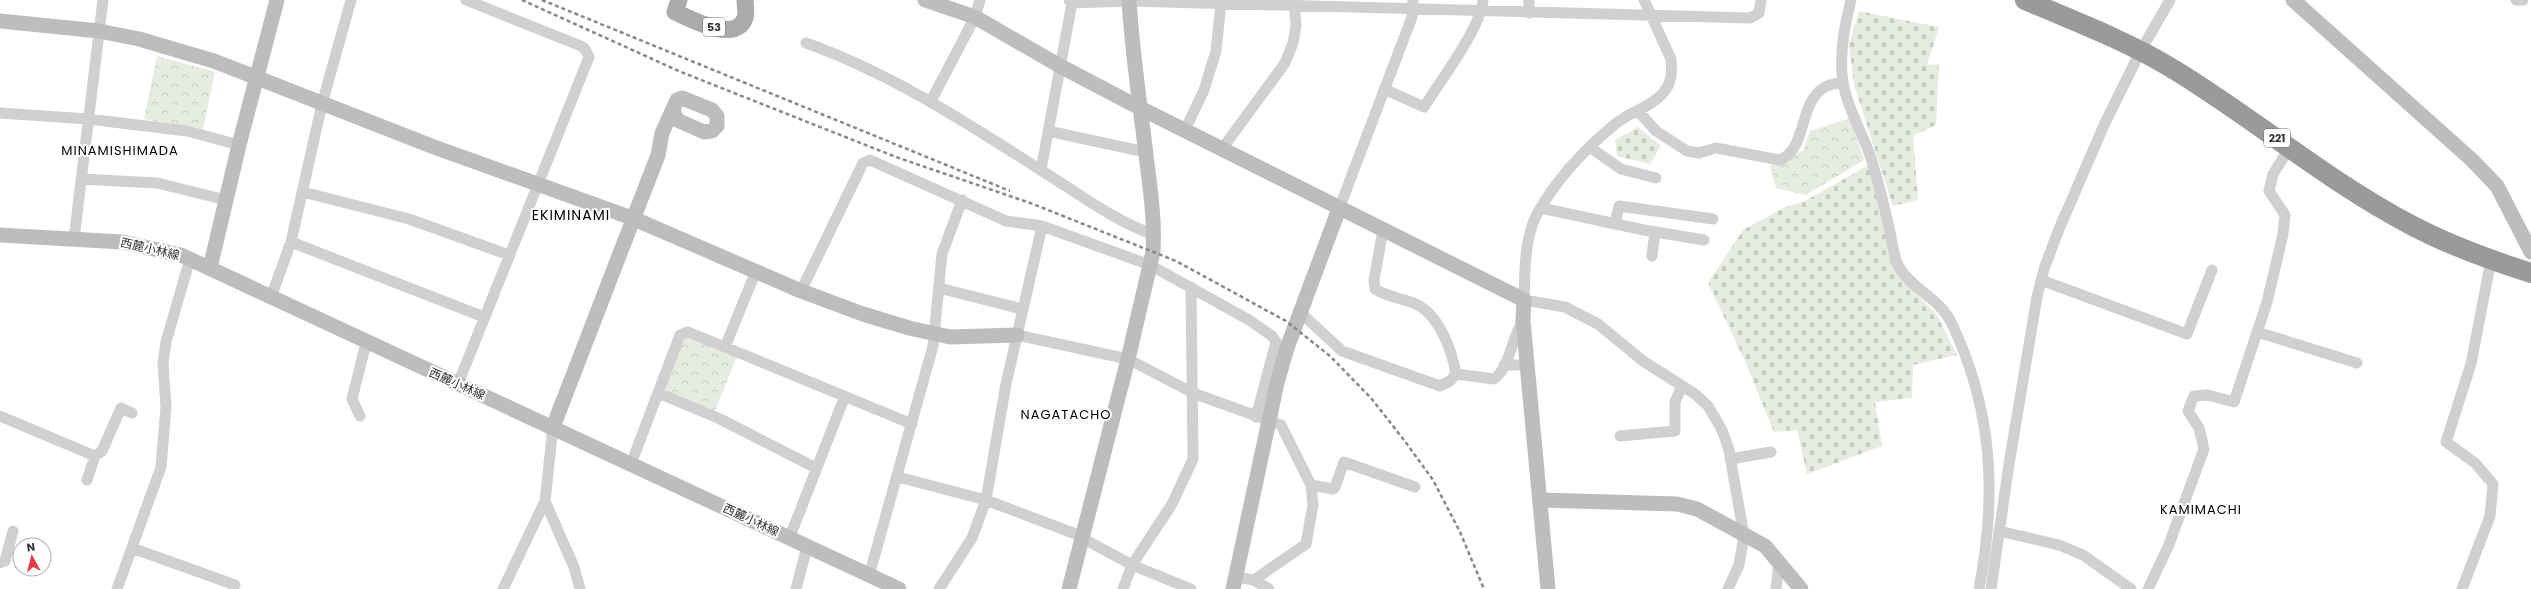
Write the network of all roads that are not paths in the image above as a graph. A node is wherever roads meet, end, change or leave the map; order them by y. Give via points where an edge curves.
1 (103, 0) edge
2 (277, 0) edge
3 (350, 0) edge
4 (466, 0) edge
5 (680, 0) edge
6 (745, 0) edge
7 (925, 0) edge
8 (980, 0) edge
9 (1130, 0) edge
10 (1483, 0) edge
11 (1529, 0) edge
12 (1644, 0) edge
13 (1761, 0) edge
14 (1851, 0) edge
15 (2025, 0) edge
16 (2170, 0) edge
17 (2293, 0) edge
18 (2516, 0) edge
19 (2523, 0) edge
20 (1070, 1) edge
21 (1221, 3) junction
22 (1294, 3) edge
23 (1413, 4) edge
24 (1482, 11) junction
25 (1529, 13) junction
26 (1651, 16) junction
27 (975, 17) junction
28 (0, 21) edge
29 (99, 32) junction
30 (806, 43) dead end
31 (2140, 52) junction
32 (1060, 66) junction
33 (257, 77) junction
34 (1843, 82) junction
35 (1384, 89) junction
36 (931, 101) junction
37 (322, 104) junction
38 (1140, 108) junction
39 (673, 110) junction
40 (1638, 111) junction
41 (0, 113) edge
42 (88, 120) junction
43 (692, 126) junction
44 (1185, 130) junction
45 (1048, 131) junction
46 (239, 145) junction
47 (2290, 147) junction
48 (1591, 148) junction
49 (1222, 149) junction
50 (1145, 150) junction
51 (658, 155) junction
52 (1041, 170) junction
53 (1656, 178) dead end
54 (81, 179) junction
55 (538, 185) junction
56 (303, 192) junction
57 (226, 200) junction
58 (962, 200) junction
59 (1339, 208) junction
60 (1541, 208) junction
61 (632, 218) junction
62 (1713, 219) dead end
63 (1614, 224) junction
64 (1042, 226) junction
65 (1383, 230) junction
66 (1655, 232) junction
67 (0, 235) edge
68 (1154, 235) junction
69 (74, 239) junction
70 (1704, 240) dead end
71 (291, 242) junction
72 (2531, 252) edge
73 (509, 255) junction
74 (1652, 256) dead end
75 (190, 259) junction
76 (2491, 260) junction
77 (1150, 265) junction
78 (210, 268) junction
79 (2212, 270) dead end
80 (756, 271) junction
81 (2531, 273) edge
82 (2041, 280) junction
83 (1191, 287) junction
84 (939, 288) junction
85 (801, 291) junction
86 (272, 298) junction
87 (1524, 300) junction
88 (1022, 309) junction
89 (1301, 313) junction
90 (484, 317) junction
91 (1523, 321) junction
92 (2257, 332) junction
93 (934, 334) junction
94 (1017, 335) junction
95 (366, 343) junction
96 (725, 347) junction
97 (1128, 359) junction
98 (2356, 363) dead end
99 (1504, 365) junction
100 (1527, 365) junction
101 (1456, 374) junction
102 (458, 384) junction
103 (1682, 386) junction
104 (658, 393) junction
105 (1193, 393) junction
106 (845, 396) junction
107 (132, 413) dead end
108 (0, 416) edge
109 (360, 416) dead end
110 (1262, 418) junction
111 (912, 424) junction
112 (553, 427) junction
113 (1620, 436) dead end
114 (1771, 452) dead end
115 (95, 456) junction
116 (1730, 459) junction
117 (631, 464) junction
118 (816, 468) junction
119 (898, 477) junction
120 (87, 480) dead end
121 (1311, 485) junction
122 (1415, 487) dead end
123 (986, 500) junction
124 (1541, 500) junction
125 (545, 501) junction
126 (13, 531) dead end
127 (1999, 531) junction
128 (1744, 536) junction
129 (1082, 537) junction
130 (789, 538) junction
131 (807, 547) junction
132 (132, 548) junction
133 (1779, 562) junction
134 (0, 563) edge
135 (1132, 565) junction
136 (869, 576) junction
137 (1254, 580) junction
138 (1235, 583) edge
139 (235, 585) dead end
140 (118, 589) edge
141 (503, 589) edge
142 (580, 589) edge
143 (796, 589) edge
144 (899, 589) edge
145 (939, 589) edge
146 (1069, 589) edge
147 (1123, 589) edge
148 (1191, 589) edge
149 (1269, 589) edge
150 (1548, 589) edge
151 (1728, 589) edge
152 (1776, 589) edge
153 (1802, 589) edge
154 (1979, 589) edge
155 (1991, 589) edge
156 (2131, 589) edge
157 (2148, 589) edge
158 (2462, 589) edge

1 - 29 street
2 - 33 street
3 - 37 street
4 - 55 street via 581,46 588,53 588,62
5 - 6 main road, 53 via 675,12 730,31 738,28 745,19
7 - 27 street
8 - 27 street
9 - 20 street
9 - 21 street
9 - 38 street
10 - 24 street
11 - 25 street
12 - 26 street
13 - 26 street via 1759,13 1750,18
14 - 34 street via 1841,42
15 - 31 highway, 221
16 - 31 street
17 - 72 street via 2466,154 2497,186
18 - 19 street
20 - 32 street
21 - 22 street
21 - 44 street via 1216,51 1204,90
22 - 23 street
22 - 49 street via 1295,32 1285,63
23 - 24 street
23 - 35 street
24 - 25 street
24 - 35 street via 1424,107
25 - 26 street
26 - 40 street via 1668,50 1672,68 1668,86 1653,102
27 - 32 street
27 - 36 street
28 - 29 street
29 - 33 street via 183,51
29 - 42 street
30 - 36 street via 856,62
31 - 47 highway, 221 via 2172,68
31 - 82 street via 2058,229
32 - 38 street
32 - 45 street
33 - 37 street
33 - 46 street
34 - 40 street via 1824,87 1813,100 1794,148 1788,157 1780,160 1716,148 1699,153 1687,151 1656,131
34 - 154 street via 1870,157 1898,266 1941,307 1950,320 1978,391 1988,445 1989,469 1986,537
35 - 59 street
36 - 52 street
37 - 55 street
37 - 56 street
38 - 44 street
38 - 50 street
39 - 43 street via 678,120
39 - 43 street via 677,100 682,98 715,113 718,123 712,131 704,132
39 - 51 street via 662,133
40 - 48 street via 1615,124
41 - 42 street
42 - 46 street via 187,131
42 - 54 street
43 - 51 street via 680,127 672,132
44 - 49 street
45 - 50 street
45 - 52 street
46 - 57 street
47 - 76 highway, 221 via 2412,225 2449,244
47 - 92 street via 2273,174 2269,191 2284,216 2268,295
48 - 53 street via 1621,169
48 - 60 street via 1562,176
49 - 59 street
50 - 68 street
51 - 61 street
52 - 68 street via 1107,214
54 - 57 street via 157,183
54 - 69 street
55 - 61 street
55 - 73 street
56 - 71 street
56 - 73 street via 409,219
57 - 78 street
58 - 64 street via 1006,221
58 - 84 street via 942,254
58 - 85 street via 866,160
59 - 65 street
59 - 89 street
60 - 63 street
60 - 87 street via 1530,237 1525,262
61 - 80 street
61 - 112 street
62 - 63 street via 1619,206
63 - 66 street
64 - 77 street
64 - 88 street
65 - 87 street
65 - 101 street via 1374,280 1375,289 1419,306 1438,326 1452,350
66 - 70 street
66 - 74 street
67 - 69 street, 西麓小林線
68 - 77 street
69 - 75 street, 西麓小林線 via 145,246
71 - 86 street
71 - 90 street
73 - 90 street
75 - 78 street, 西麓小林線
75 - 132 street via 166,342 163,364 166,407 160,467
76 - 81 highway, 221
76 - 158 street via 2471,364 2446,442 2475,462 2494,484 2490,516
77 - 83 street
77 - 97 street
78 - 86 street, 西麓小林線
79 - 82 street via 2187,334
80 - 85 street
80 - 96 street
82 - 127 street
83 - 105 street
83 - 110 street via 1249,320 1275,340
84 - 88 street
84 - 93 street
85 - 93 street via 863,314
86 - 95 street, 西麓小林線
87 - 91 street
87 - 103 street via 1565,307 1598,324 1643,361
88 - 94 street
89 - 101 street via 1342,351 1440,386
89 - 110 street
90 - 102 street
91 - 99 street via 1516,331
91 - 100 street
92 - 98 street
92 - 157 street via 2234,402 2208,395 2194,396 2188,411 2199,428 2204,448 2168,547
93 - 94 street via 962,338 1004,333
93 - 111 street
94 - 97 street
94 - 123 street
95 - 102 street, 西麓小林線
95 - 109 street via 352,399
96 - 104 street via 688,332 682,333
96 - 106 street
97 - 105 street
97 - 129 street
99 - 100 street
99 - 101 street via 1502,373 1494,379
100 - 124 street
102 - 112 street, 西麓小林線
103 - 113 street via 1675,402 1675,431
103 - 116 street via 1708,406 1722,430
104 - 117 street
104 - 118 street via 718,418
105 - 110 street
105 - 135 street via 1193,460 1172,504
106 - 111 street
106 - 118 street
107 - 115 street via 121,408 102,451
108 - 115 street
110 - 121 street via 1281,426
110 - 138 street
111 - 119 street
112 - 117 street, 西麓小林線
112 - 125 street
114 - 116 street
115 - 120 street
116 - 128 street
117 - 130 street, 西麓小林線
118 - 130 street
119 - 123 street
119 - 136 street
121 - 122 street via 1333,489 1336,487 1344,462
121 - 137 street via 1313,505 1306,544
123 - 129 street
123 - 145 street via 972,538
124 - 128 street via 1677,504 1697,509
124 - 150 street
125 - 141 street
125 - 142 street via 574,567
126 - 134 street via 5,561
127 - 155 street
127 - 156 street via 2059,545 2083,555
128 - 133 street via 1764,546
128 - 151 street via 1739,565
129 - 135 street
129 - 146 street
130 - 131 street, 西麓小林線
131 - 136 street, 西麓小林線
131 - 143 street
132 - 139 street
132 - 140 street
133 - 152 street
133 - 153 street
135 - 147 street
135 - 148 street
136 - 144 street, 西麓小林線
137 - 138 street
137 - 149 street

